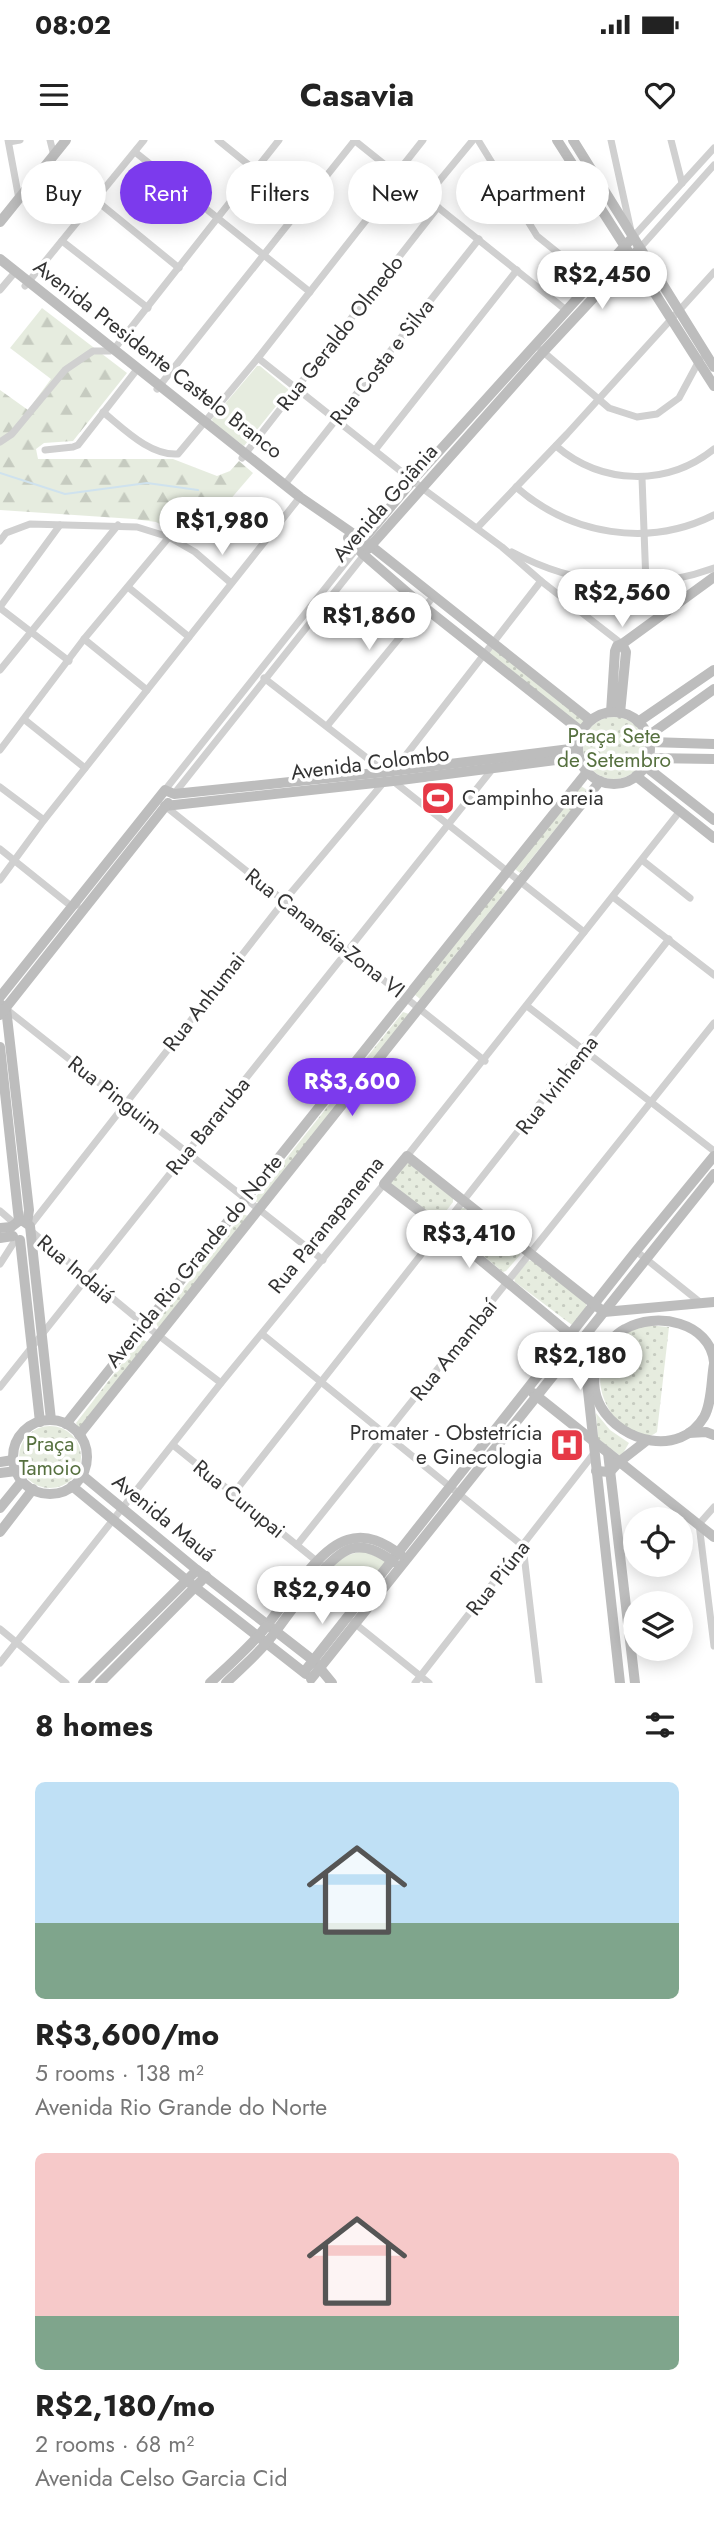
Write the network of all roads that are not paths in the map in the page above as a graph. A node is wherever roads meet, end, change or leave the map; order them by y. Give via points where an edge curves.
1 (20, 140) edge
2 (50, 140) edge
3 (66, 140) edge
4 (144, 140) edge
5 (218, 140) edge
6 (279, 140) edge
7 (355, 140) edge
8 (423, 140) edge
9 (476, 140) edge
10 (557, 140) edge
11 (573, 140) edge
12 (611, 140) edge
13 (671, 140) edge
14 (9, 141) edge
15 (714, 148) edge
16 (135, 152) junction
17 (51, 159) junction
18 (244, 161) edge
19 (262, 161) edge
20 (381, 161) edge
21 (408, 161) edge
22 (714, 165) edge
23 (442, 179) edge
24 (681, 183) junction
25 (106, 186) edge
26 (690, 191) junction
27 (19, 199) junction
28 (106, 208) edge
29 (226, 208) edge
30 (442, 210) edge
31 (218, 218) junction
32 (0, 222) edge
33 (75, 224) edge
34 (361, 224) edge
35 (425, 224) edge
36 (632, 238) junction
37 (479, 239) junction
38 (62, 241) junction
39 (624, 247) junction
40 (639, 249) junction
41 (263, 254) junction
42 (630, 258) junction
43 (0, 259) edge
44 (0, 267) edge
45 (179, 268) junction
46 (517, 270) junction
47 (714, 272) edge
48 (13, 273) junction
49 (593, 281) junction
50 (27, 284) junction
51 (0, 290) edge
52 (310, 292) junction
53 (148, 308) junction
54 (566, 310) junction
55 (680, 310) junction
56 (670, 320) junction
57 (539, 349) junction
58 (112, 350) junction
59 (258, 358) junction
60 (702, 358) junction
61 (714, 367) edge
62 (135, 372) junction
63 (714, 386) edge
64 (158, 388) junction
65 (297, 389) junction
66 (598, 399) junction
67 (103, 412) junction
68 (336, 420) junction
69 (204, 424) junction
70 (0, 442) edge
71 (556, 446) junction
72 (714, 449) edge
73 (45, 450) dead end
74 (375, 450) junction
75 (244, 455) junction
76 (642, 478) junction
77 (413, 480) junction
78 (285, 484) junction
79 (516, 487) junction
80 (422, 488) junction
81 (299, 498) junction
82 (714, 515) edge
83 (60, 525) junction
84 (118, 525) junction
85 (477, 528) junction
86 (643, 533) junction
87 (170, 537) junction
88 (0, 541) edge
89 (364, 547) junction
90 (502, 547) junction
91 (714, 568) edge
92 (408, 576) junction
93 (714, 577) edge
94 (541, 580) junction
95 (231, 583) junction
96 (646, 583) junction
97 (400, 586) junction
98 (128, 587) junction
99 (433, 597) junction
100 (424, 607) junction
101 (0, 608) edge
102 (31, 631) junction
103 (189, 638) junction
104 (84, 639) junction
105 (493, 643) junction
106 (622, 644) junction
107 (484, 655) junction
108 (69, 661) junction
109 (0, 670) edge
110 (714, 670) edge
111 (257, 673) junction
112 (265, 679) junction
113 (714, 689) edge
114 (148, 690) junction
115 (615, 713) junction
116 (25, 720) junction
117 (590, 720) junction
118 (638, 722) junction
119 (327, 726) junction
120 (582, 732) junction
121 (649, 739) junction
122 (714, 744) edge
123 (0, 750) edge
124 (578, 752) junction
125 (714, 759) edge
126 (647, 762) junction
127 (494, 766) junction
128 (85, 768) junction
129 (587, 772) junction
130 (636, 776) junction
131 (392, 777) junction
132 (600, 782) junction
133 (0, 787) edge
134 (170, 792) junction
135 (688, 801) junction
136 (161, 804) junction
137 (680, 811) junction
138 (44, 820) junction
139 (714, 820) edge
140 (448, 826) junction
141 (714, 838) edge
142 (0, 849) edge
143 (642, 860) junction
144 (15, 861) junction
145 (107, 862) junction
146 (116, 869) junction
147 (508, 872) junction
148 (0, 880) edge
149 (521, 882) junction
150 (613, 897) junction
151 (690, 898) dead end
152 (284, 901) junction
153 (71, 906) junction
154 (80, 913) junction
155 (584, 932) junction
156 (669, 939) junction
157 (347, 951) junction
158 (714, 975) edge
159 (0, 997) edge
160 (407, 997) junction
161 (527, 1006) junction
162 (420, 1008) junction
163 (2, 1009) edge
164 (714, 1023) edge
165 (0, 1047) edge
166 (584, 1050) junction
167 (485, 1060) junction
168 (652, 1103) junction
169 (125, 1104) junction
170 (186, 1152) junction
171 (714, 1153) edge
172 (407, 1156) junction
173 (714, 1174) edge
174 (384, 1184) junction
175 (246, 1199) junction
176 (465, 1201) junction
177 (258, 1210) junction
178 (0, 1211) edge
179 (0, 1228) edge
180 (443, 1229) junction
181 (21, 1230) junction
182 (0, 1238) edge
183 (636, 1251) junction
184 (530, 1253) junction
185 (646, 1259) junction
186 (323, 1260) junction
187 (0, 1264) edge
188 (87, 1278) junction
189 (508, 1282) junction
190 (714, 1302) edge
191 (697, 1303) junction
192 (594, 1304) junction
193 (604, 1312) junction
194 (640, 1322) junction
195 (145, 1325) junction
196 (42, 1334) junction
197 (262, 1334) junction
198 (571, 1334) junction
199 (159, 1335) junction
200 (581, 1342) junction
201 (712, 1344) edge
202 (32, 1347) junction
203 (570, 1355) junction
204 (585, 1355) junction
205 (714, 1363) edge
206 (595, 1370) junction
207 (321, 1382) junction
208 (221, 1383) junction
209 (0, 1387) edge
210 (528, 1389) junction
211 (588, 1390) junction
212 (537, 1396) junction
213 (602, 1408) junction
214 (710, 1413) edge
215 (51, 1420) junction
216 (40, 1422) junction
217 (66, 1424) junction
218 (592, 1424) junction
219 (578, 1429) junction
220 (685, 1434) junction
221 (79, 1435) junction
222 (386, 1435) junction
223 (714, 1435) edge
224 (646, 1441) junction
225 (173, 1446) junction
226 (594, 1446) junction
227 (632, 1450) junction
228 (608, 1453) junction
229 (0, 1462) edge
230 (619, 1462) junction
231 (15, 1466) junction
232 (629, 1469) junction
233 (596, 1471) junction
234 (580, 1472) junction
235 (610, 1472) junction
236 (0, 1473) edge
237 (82, 1475) junction
238 (22, 1481) junction
239 (72, 1486) junction
240 (450, 1487) junction
241 (33, 1489) junction
242 (233, 1494) junction
243 (458, 1494) junction
244 (714, 1507) edge
245 (0, 1508) edge
246 (123, 1509) junction
247 (114, 1520) junction
248 (699, 1524) junction
249 (0, 1532) edge
250 (714, 1536) edge
251 (297, 1545) junction
252 (523, 1546) junction
253 (394, 1556) junction
254 (403, 1563) junction
255 (321, 1565) junction
256 (202, 1573) junction
257 (192, 1585) junction
258 (624, 1586) junction
259 (609, 1588) junction
260 (221, 1589) junction
261 (625, 1591) edge
262 (362, 1597) junction
263 (212, 1600) junction
264 (170, 1605) junction
265 (371, 1605) junction
266 (347, 1618) junction
267 (356, 1625) junction
268 (272, 1628) junction
269 (0, 1629) edge
270 (623, 1630) edge
271 (614, 1631) junction
272 (258, 1636) junction
273 (16, 1642) junction
274 (267, 1643) junction
275 (714, 1646) edge
276 (633, 1661) edge
277 (0, 1663) edge
278 (318, 1664) junction
279 (310, 1678) edge
280 (418, 1680) edge
281 (66, 1683) edge
282 (82, 1683) edge
283 (100, 1683) edge
284 (210, 1683) edge
285 (226, 1683) edge
286 (332, 1683) edge
287 (429, 1683) edge
288 (539, 1683) edge
289 (620, 1683) edge
290 (635, 1683) edge

1 - 14 street
2 - 17 street
3 - 17 street
4 - 16 street
5 - 18 street
6 - 19 street
7 - 20 street
7 - 41 street
8 - 21 street
9 - 23 street
9 - 49 street via 537,236
10 - 39 street
11 - 36 street
12 - 36 street
13 - 24 street
14 - 27 street
15 - 24 street, Avenida Goiânia
16 - 25 street
16 - 31 street
17 - 27 street
22 - 26 street, Avenida Goiânia
24 - 26 street
24 - 36 street, Avenida Goiânia
26 - 40 street, Avenida Goiânia
27 - 32 street
28 - 45 street
29 - 31 street
30 - 37 street
31 - 41 street
31 - 45 street
33 - 38 street
34 - 52 street
35 - 65 street, Rua Geraldo Olmedo
36 - 39 street, Avenida Goiânia
36 - 40 street
37 - 46 street
37 - 68 street, Rua Costa e Silva
38 - 50 street
38 - 53 street
39 - 42 street
39 - 49 street, Avenida Goiânia
40 - 42 street, Avenida Goiânia
40 - 55 street
41 - 52 street
41 - 64 street
42 - 56 street
42 - 57 street, Avenida Goiânia
43 - 48 street, Avenida Presidente Castelo Branco
44 - 48 street, Avenida Presidente Castelo Branco
45 - 53 street
46 - 54 street
46 - 74 street
47 - 55 street
48 - 50 street, Avenida Presidente Castelo Branco
48 - 51 street
49 - 54 street, Avenida Goiânia
50 - 58 street, Avenida Presidente Castelo Branco
52 - 59 street
53 - 58 street
54 - 57 street, Avenida Goiânia
55 - 56 street
55 - 60 street
56 - 60 street
56 - 66 street
57 - 66 street
57 - 77 street, Avenida Goiânia
57 - 80 street, Avenida Goiânia
58 - 62 street, Avenida Presidente Castelo Branco
58 - 64 street, Avenida Presidente Castelo Branco
58 - 70 street via 93,351 65,370 12,434
59 - 65 street
59 - 69 street
60 - 61 street
60 - 63 street
60 - 66 street via 679,398 657,414 628,416
62 - 64 street, Avenida Presidente Castelo Branco
62 - 67 street
64 - 69 street, Avenida Presidente Castelo Branco
65 - 68 street
65 - 75 street, Rua Geraldo Olmedo
66 - 71 street
67 - 69 street via 148,446 167,454 178,454
67 - 73 street via 78,445
68 - 74 street
68 - 78 street, Rua Costa e Silva
69 - 75 street, Avenida Presidente Castelo Branco
71 - 76 street via 594,469
71 - 79 street
72 - 76 street via 680,470
74 - 77 street
75 - 78 street, Avenida Presidente Castelo Branco
75 - 81 street, Avenida Presidente Castelo Branco
76 - 86 street
77 - 80 street
77 - 89 street, Avenida Goiânia
78 - 81 street, Avenida Presidente Castelo Branco
79 - 85 street
79 - 86 street via 543,508 575,523 616,533
80 - 85 street
80 - 89 street, Avenida Goiânia
81 - 89 street, Avenida Presidente Castelo Branco
81 - 95 street
82 - 86 street via 685,526
83 - 84 street
83 - 88 street via 30,524 6,533
83 - 101 street
84 - 87 street
84 - 102 street
85 - 90 street
86 - 96 street
87 - 95 street
87 - 98 street
89 - 92 street, Avenida Presidente Castelo Branco
89 - 97 street, Avenida Presidente Castelo Branco
89 - 111 street, Avenida Goiânia
89 - 112 street, Avenida Goiânia
90 - 94 street
90 - 96 street via 578,578
91 - 96 street
92 - 97 street
92 - 99 street, Avenida Presidente Castelo Branco
93 - 106 street
94 - 105 street, Rua Anhumai
94 - 106 street
95 - 103 street
97 - 100 street, Avenida Presidente Castelo Branco
98 - 103 street
98 - 104 street
99 - 100 street
99 - 105 street, Avenida Presidente Castelo Branco
100 - 107 street, Avenida Presidente Castelo Branco
100 - 119 street
101 - 102 street
102 - 108 street
102 - 109 street
103 - 114 street
104 - 108 street
104 - 114 street
105 - 107 street, Rua Anhumai
105 - 117 street, Avenida Presidente Castelo Branco
106 - 115 street via 626,652
107 - 120 street, Avenida Presidente Castelo Branco
107 - 131 street, Rua Anhumai
108 - 116 street
110 - 118 street
111 - 112 street
111 - 134 street, Avenida Goiânia
112 - 119 street
112 - 134 street, Avenida Goiânia
113 - 121 street
114 - 128 street
115 - 117 street
115 - 118 street
116 - 123 street
116 - 128 street
117 - 120 street
118 - 121 street
119 - 131 street
120 - 124 street
121 - 122 street
121 - 126 street
124 - 127 street, Avenida Colombo
124 - 129 street
124 - 131 street, Avenida Colombo
125 - 126 street
126 - 130 street
126 - 135 street
127 - 131 street, Avenida Colombo
127 - 140 street, Rua Bararuba
128 - 138 street
129 - 132 street
129 - 147 street, Avenida Rio Grande do Norte
130 - 132 street via 619,783
130 - 137 street
131 - 134 street, Avenida Colombo
131 - 136 street, Avenida Colombo
131 - 140 street
131 - 152 street, Rua Anhumai
132 - 149 street, Avenida Rio Grande do Norte
133 - 138 street
134 - 136 street, Avenida Goiânia
135 - 137 street
135 - 139 street
136 - 145 street, Avenida Goiânia
136 - 146 street, Avenida Goiânia
136 - 152 street, Rua Cananéia-Zona VI
137 - 141 street
137 - 143 street, Rua Paranapanema
138 - 144 street
140 - 147 street
140 - 157 street, Rua Bararuba
142 - 144 street
143 - 150 street, Rua Paranapanema
143 - 151 street
144 - 148 street
144 - 153 street
145 - 146 street
145 - 153 street, Avenida Goiânia
146 - 154 street, Avenida Goiânia
147 - 149 street
147 - 160 street, Avenida Rio Grande do Norte
149 - 155 street
149 - 162 street, Avenida Rio Grande do Norte
150 - 155 street, Rua Paranapanema
150 - 156 street
152 - 157 street, Rua Cananéia-Zona VI
152 - 169 street, Rua Anhumai
153 - 154 street via 79,906
153 - 159 street, Avenida Goiânia
154 - 163 street, Avenida Goiânia
155 - 161 street, Rua Paranapanema
156 - 158 street
156 - 166 street, Rua Ivinhema
157 - 160 street, Rua Cananéia-Zona VI
157 - 170 street, Rua Bararuba
160 - 162 street, Rua Cananéia-Zona VI
160 - 175 street, Avenida Rio Grande do Norte
161 - 166 street
161 - 167 street, Rua Paranapanema
162 - 167 street, Rua Cananéia-Zona VI
162 - 177 street, Avenida Rio Grande do Norte
163 - 169 street, Rua Pinguim
163 - 181 street via 29,1210
164 - 168 street, Rua Amambaí
165 - 181 street
166 - 168 street
166 - 176 street, Rua Ivinhema
167 - 172 street, Rua Paranapanema
168 - 171 street
168 - 184 street, Rua Amambaí
169 - 170 street, Rua Pinguim
169 - 181 street, Rua Anhumai
170 - 175 street, Rua Pinguim
170 - 188 street, Rua Bararuba
171 - 183 street
172 - 174 street, Rua Paranapanema
172 - 176 street
173 - 185 street
174 - 180 street
174 - 186 street, Rua Paranapanema
175 - 177 street, Rua Pinguim
175 - 195 street, Avenida Rio Grande do Norte
176 - 180 street, Rua Ivinhema
176 - 184 street
177 - 186 street, Rua Pinguim
177 - 199 street, Avenida Rio Grande do Norte
178 - 181 street, Rua Indaiá
179 - 181 street
180 - 189 street
180 - 207 street, Rua Ivinhema
181 - 182 street
181 - 187 street, Rua Anhumai
181 - 188 street, Rua Indaiá
181 - 196 street
181 - 202 street
183 - 185 street
183 - 192 street
184 - 189 street, Rua Amambaí
184 - 192 street
185 - 191 street
185 - 193 street
186 - 197 street, Rua Paranapanema
188 - 195 street, Rua Indaiá
188 - 196 street, Rua Bararuba
189 - 198 street
189 - 222 street, Rua Amambaí
190 - 191 street
191 - 193 street
191 - 194 street
192 - 193 street
192 - 198 street
193 - 200 street
194 - 201 street via 680,1324
194 - 206 street via 611,1340
195 - 199 street, Rua Indaiá
195 - 217 street, Avenida Rio Grande do Norte
196 - 202 street, Rua Bararuba
196 - 215 street
197 - 207 street
197 - 208 street, Rua Paranapanema
198 - 200 street
198 - 210 street
199 - 208 street, Rua Indaiá
199 - 221 street, Avenida Rio Grande do Norte
200 - 203 street
200 - 204 street
201 - 205 street
202 - 209 street, Rua Bararuba
202 - 216 street
203 - 204 street
203 - 212 street
204 - 211 street
205 - 214 street
206 - 211 street
206 - 213 street via 594,1387
207 - 222 street
207 - 242 street, Rua Ivinhema
208 - 225 street, Rua Paranapanema
210 - 212 street
210 - 240 street
211 - 213 street
211 - 218 street
212 - 219 street
212 - 243 street
213 - 224 street via 619,1428
214 - 220 street
215 - 216 street
215 - 217 street
216 - 231 street via 20,1436 13,1452
217 - 221 street
218 - 219 street
218 - 226 street
219 - 226 street
220 - 223 street
220 - 224 street
221 - 237 street via 87,1459
222 - 240 street
222 - 251 street, Rua Amambaí
224 - 227 street
225 - 242 street, Rua Curupai
225 - 246 street, Rua Paranapanema
226 - 228 street
226 - 233 street
226 - 234 street, Rua Piúna
227 - 230 street
227 - 232 street
228 - 230 street
228 - 235 street
229 - 231 street
230 - 232 street
230 - 235 street
231 - 236 street
231 - 238 street
232 - 248 street
233 - 234 street
233 - 235 street
233 - 259 street
234 - 252 street, Rua Piúna
235 - 258 street
237 - 239 street
237 - 246 street, Avenida Mauá
238 - 241 street
238 - 245 street
239 - 241 street via 53,1493
239 - 247 street, Avenida Mauá
240 - 243 street
240 - 253 street
241 - 249 street
242 - 251 street, Rua Curupai
243 - 252 street
243 - 254 street
244 - 248 street
246 - 247 street, Rua Paranapanema
246 - 256 street, Avenida Mauá
247 - 257 street, Avenida Mauá
247 - 273 street, Rua Paranapanema
248 - 250 street
248 - 275 street
251 - 255 street, Rua Curupai
252 - 280 street, Rua Piúna
252 - 288 street
253 - 254 street
253 - 255 street via 355,1548
253 - 262 street
254 - 265 street
255 - 262 street, Rua Curupai
255 - 268 street
256 - 257 street
256 - 260 street, Avenida Mauá
257 - 263 street, Avenida Mauá
257 - 264 street
258 - 259 street
258 - 261 street
259 - 271 street
260 - 263 street
260 - 268 street, Avenida Mauá
262 - 265 street, Rua Curupai
262 - 266 street
263 - 272 street, Avenida Mauá
264 - 282 street
264 - 283 street
265 - 267 street
266 - 267 street
266 - 278 street
267 - 278 street
267 - 280 street
268 - 272 street
268 - 274 street
268 - 278 street, Avenida Mauá
269 - 273 street
270 - 271 street
271 - 289 street
272 - 274 street, Avenida Mauá
272 - 284 street
273 - 277 street, Rua Paranapanema
273 - 281 street
274 - 279 street, Avenida Mauá
274 - 285 street
276 - 290 street
278 - 279 street
278 - 286 street, Avenida Mauá
280 - 287 street

